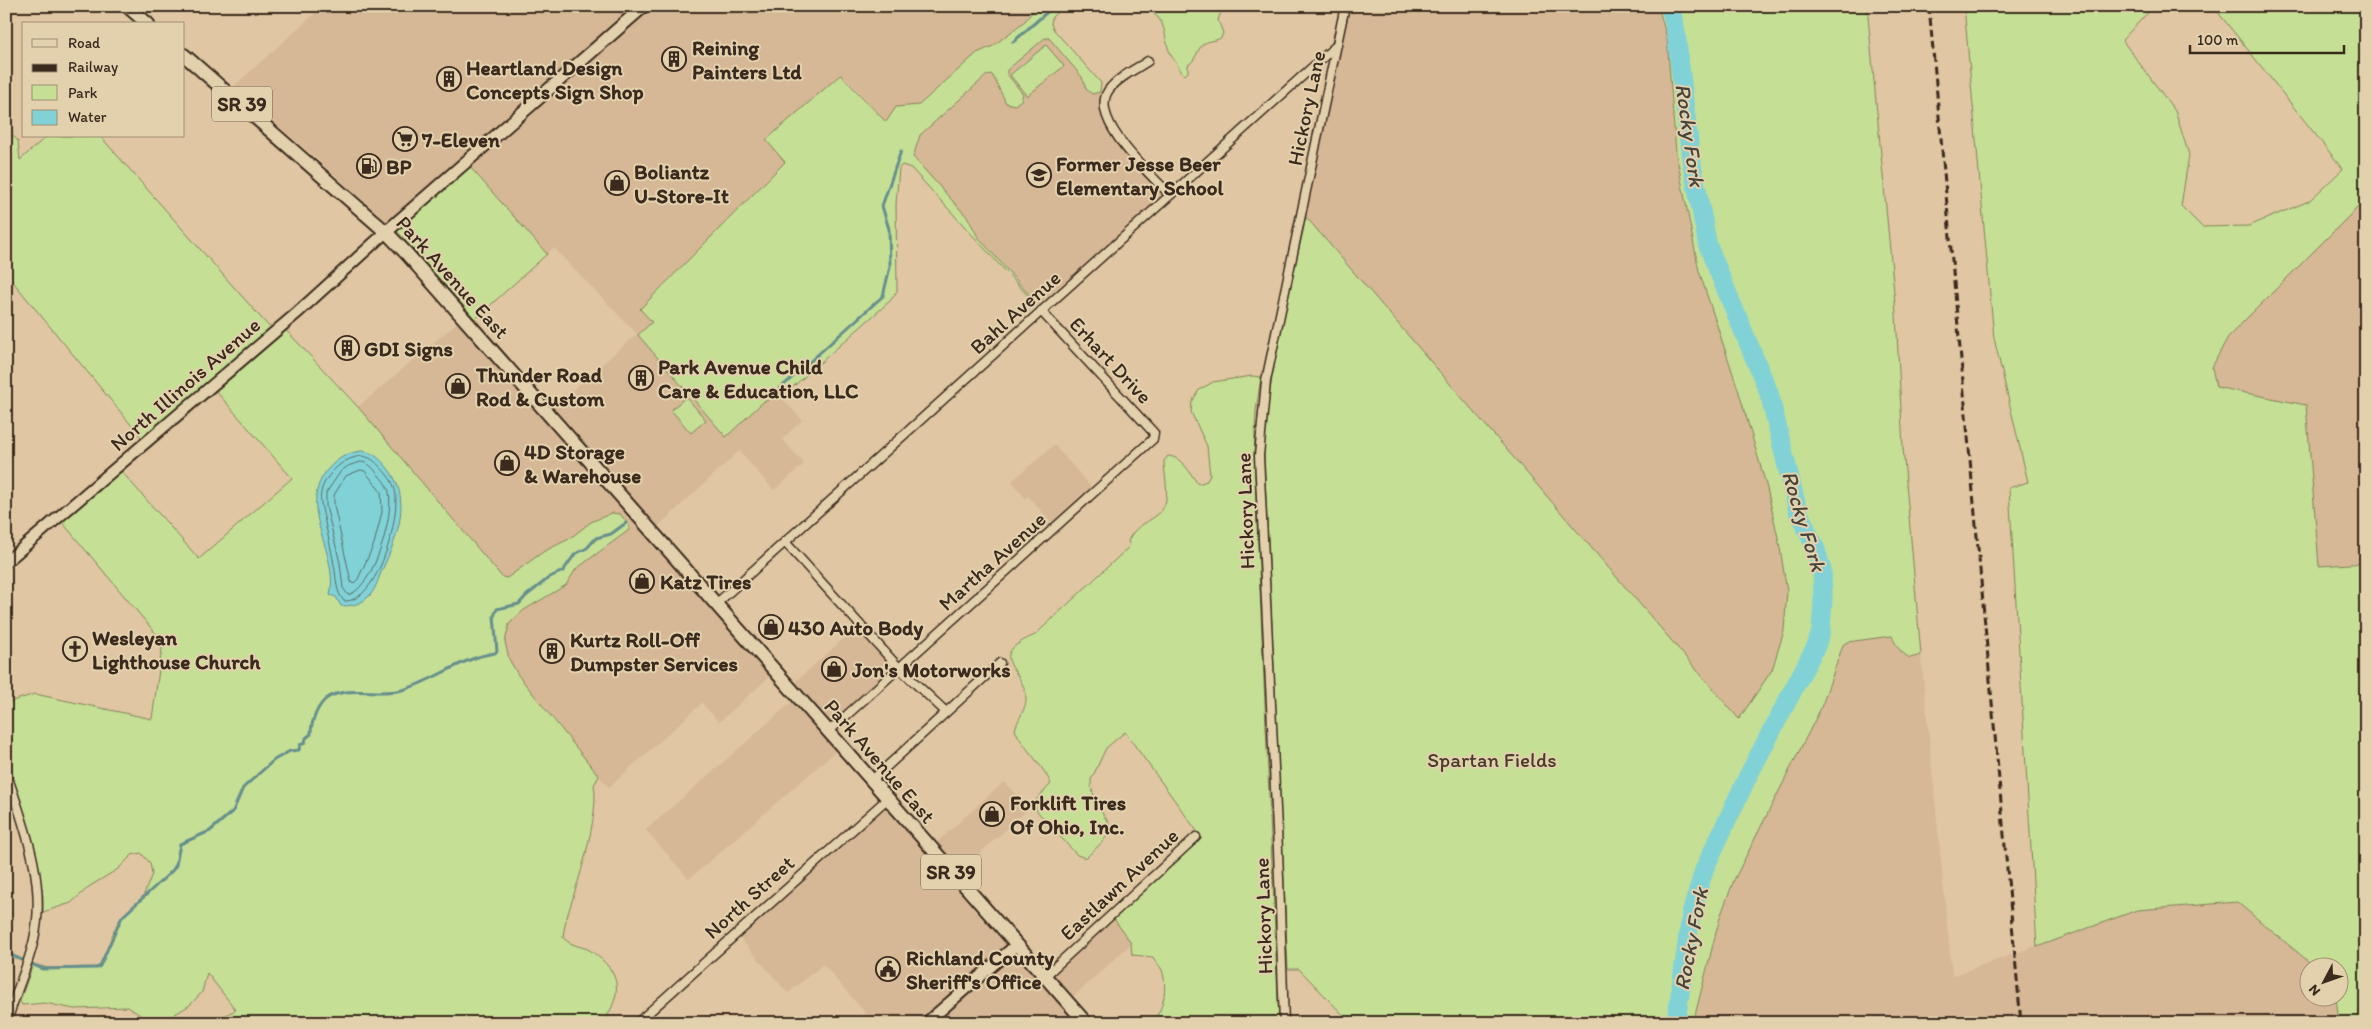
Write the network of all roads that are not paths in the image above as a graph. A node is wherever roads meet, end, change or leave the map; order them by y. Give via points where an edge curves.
1 (127, 6) edge
2 (644, 6) edge
3 (1345, 6) edge
4 (146, 22) edge
5 (1337, 45) junction
6 (185, 55) edge
7 (1148, 61) dead end
8 (1170, 196) junction
9 (386, 232) junction
10 (1041, 311) junction
11 (1154, 433) joint
12 (785, 542) junction
13 (6, 562) edge
14 (716, 604) junction
15 (1000, 662) dead end
16 (900, 669) junction
17 (946, 712) junction
18 (828, 732) junction
19 (6, 772) edge
20 (871, 781) junction
21 (887, 799) junction
22 (1196, 838) dead end
23 (1016, 945) junction
24 (1044, 977) junction
25 (7, 1023) edge
26 (636, 1023) edge
27 (926, 1023) edge
28 (1086, 1023) edge
29 (1284, 1023) edge

1 - 4 main road
2 - 9 main road
3 - 5 street, Hickory Lane
5 - 8 street, Bahl Avenue
5 - 29 street, Hickory Lane via 1269,364 1260,431
6 - 9 main road, Park Avenue East / SR 39
7 - 8 street via 1108,91 1105,114 1114,133
8 - 10 street, Bahl Avenue
9 - 13 street, North Illinois Avenue via 290,319
9 - 14 main road, Park Avenue East / SR 39
10 - 11 street, Erhart Drive
10 - 12 street, Bahl Avenue
11 - 16 street, Martha Avenue via 1153,439
12 - 14 street, Bahl Avenue
12 - 16 street
14 - 18 main road, Park Avenue East / SR 39
15 - 17 street
16 - 17 street
16 - 18 street, Martha Avenue
17 - 20 street
18 - 20 main road, Park Avenue East / SR 39
19 - 25 street via 38,886 37,921
20 - 21 main road, Park Avenue East / SR 39
21 - 23 main road, Park Avenue East / SR 39
21 - 26 street, North Street
22 - 24 street, Eastlawn Avenue
23 - 24 main road, Park Avenue East / SR 39
23 - 27 street
24 - 28 main road, Park Avenue East / SR 39

